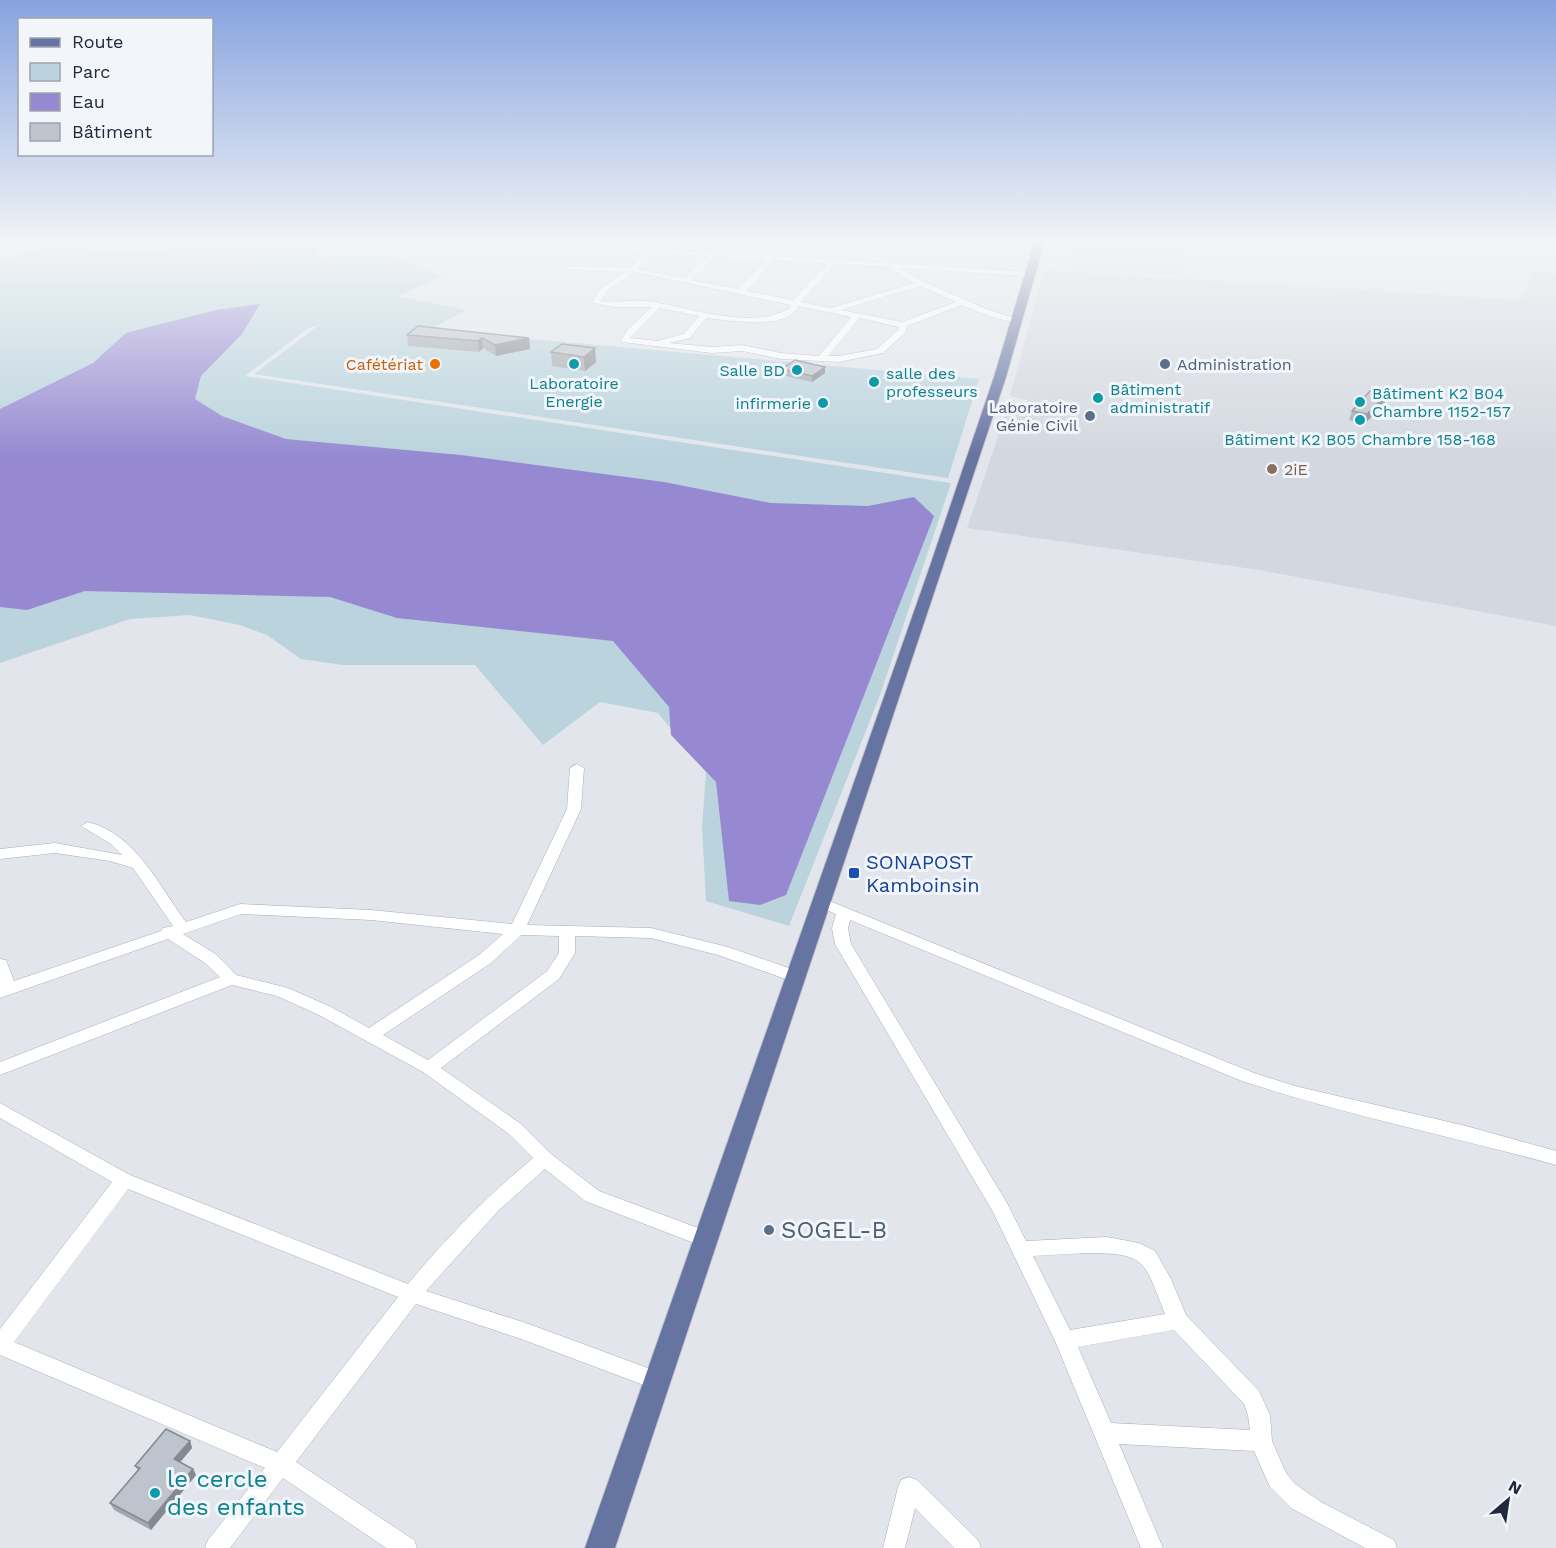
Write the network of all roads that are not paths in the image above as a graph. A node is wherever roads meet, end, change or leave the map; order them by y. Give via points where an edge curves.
1 (651, 312) edge
2 (691, 312) edge
3 (790, 312) edge
4 (843, 312) edge
5 (936, 312) edge
6 (993, 312) edge
7 (1018, 312) edge
8 (704, 315) junction
9 (857, 315) junction
10 (1016, 320) junction
11 (903, 325) junction
12 (654, 345) junction
13 (821, 359) junction
14 (577, 768) dead end
15 (88, 826) dead end
16 (0, 854) edge
17 (135, 864) junction
18 (822, 903) junction
19 (844, 912) junction
20 (175, 930) junction
21 (517, 930) junction
22 (567, 932) junction
23 (0, 964) edge
24 (797, 977) junction
25 (231, 979) junction
26 (4, 990) edge
27 (371, 1035) junction
28 (429, 1068) junction
29 (0, 1069) edge
30 (0, 1110) edge
31 (1556, 1158) edge
32 (545, 1159) junction
33 (124, 1180) junction
34 (707, 1240) junction
35 (1020, 1249) junction
36 (411, 1294) junction
37 (1178, 1321) junction
38 (1065, 1340) junction
39 (0, 1346) edge
40 (657, 1381) junction
41 (1104, 1433) junction
42 (1262, 1441) junction
43 (281, 1464) junction
44 (216, 1548) edge
45 (406, 1548) edge
46 (600, 1548) edge
47 (894, 1548) edge
48 (970, 1548) edge
49 (1152, 1548) edge
50 (1386, 1548) edge

1 - 12 street via 625,338
2 - 8 street
3 - 8 street via 775,317
4 - 9 street
5 - 11 street
6 - 10 street
7 - 10 main road
8 - 12 street via 687,336
9 - 11 street
9 - 13 street
10 - 18 main road via 993,401
11 - 13 street via 902,331 880,351
12 - 13 street via 712,350 742,348
14 - 21 street via 574,809
15 - 17 street via 108,833
16 - 17 street via 55,848
17 - 20 street via 150,879
18 - 19 street
18 - 24 main road
19 - 31 street via 1248,1077
19 - 35 street via 840,928 843,945 977,1165
20 - 21 street via 240,909 371,915
20 - 25 street
20 - 26 street
21 - 22 street
21 - 27 street via 485,959
22 - 24 street via 651,933 723,951
22 - 28 street via 567,953 553,975
23 - 26 street
24 - 34 main road
25 - 27 street via 282,992
25 - 29 street
27 - 28 street
28 - 32 street via 515,1129
30 - 33 street
32 - 34 street via 592,1197
32 - 36 street via 474,1221
33 - 36 street
33 - 39 street
34 - 40 main road
35 - 37 street via 1119,1245 1137,1249 1148,1256
35 - 38 street
36 - 40 street
36 - 43 street
37 - 38 street
37 - 42 street via 1252,1398
38 - 41 street
39 - 43 street
40 - 46 main road
41 - 42 street
41 - 49 street
42 - 50 street via 1275,1475 1287,1490
43 - 44 street
43 - 45 street
47 - 48 street via 909,1487

